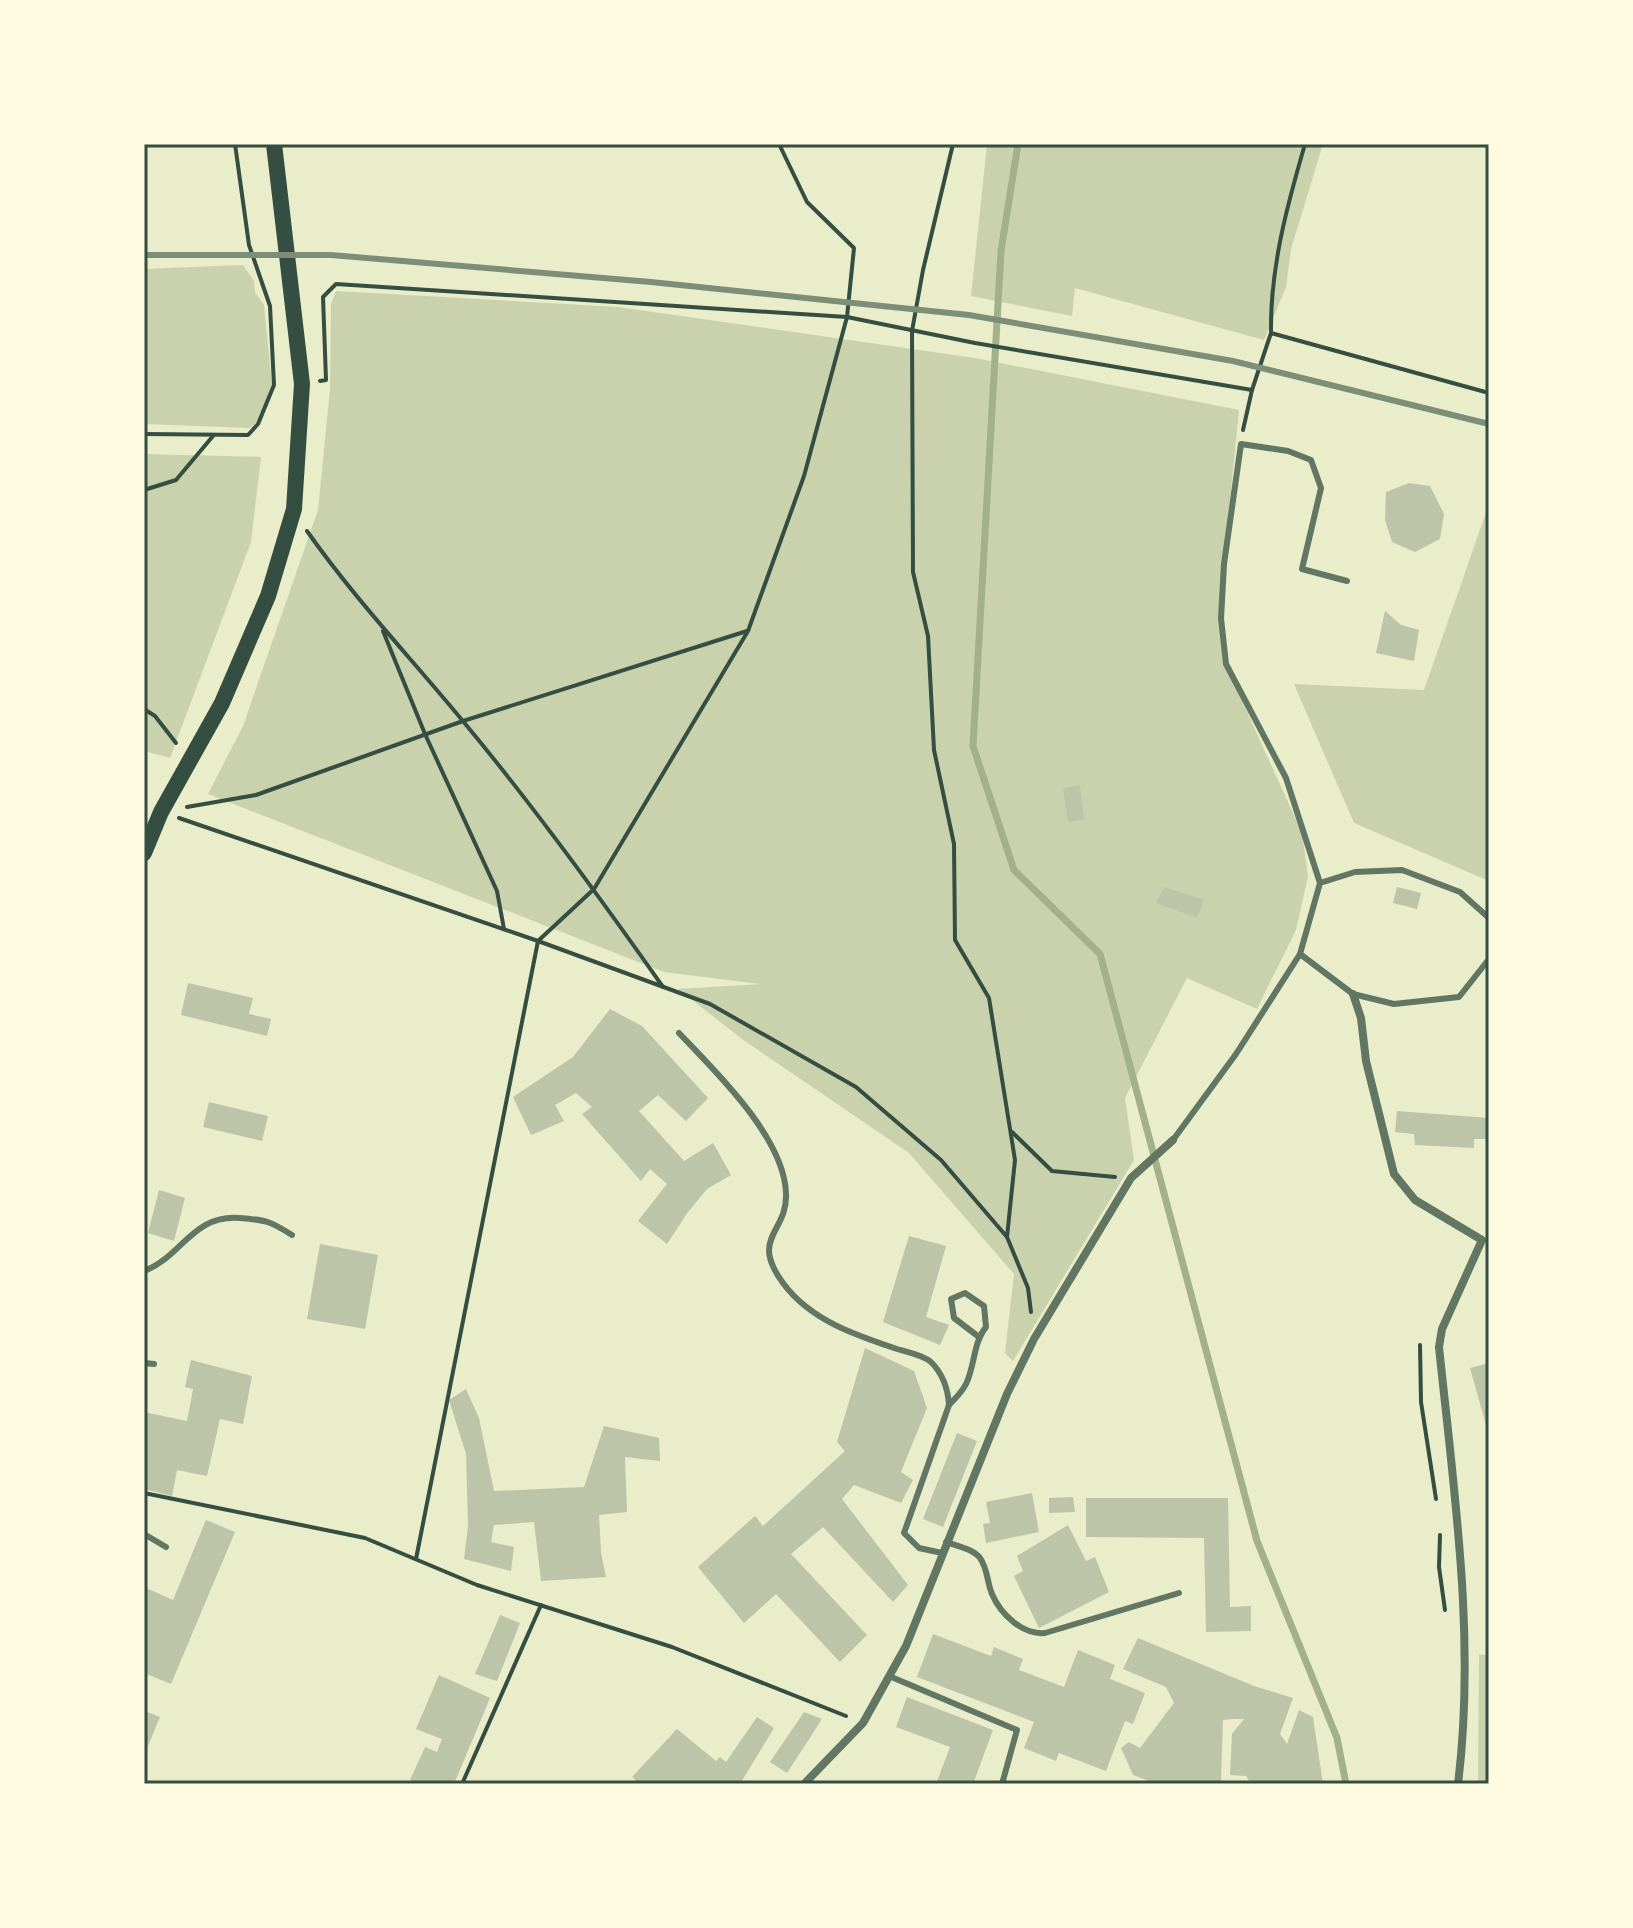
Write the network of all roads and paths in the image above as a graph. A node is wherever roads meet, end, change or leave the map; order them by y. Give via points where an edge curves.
1 (235, 144) edge
2 (274, 144) edge
3 (779, 144) edge
4 (953, 144) edge
5 (1305, 144) edge
6 (847, 317) junction
7 (912, 331) junction
8 (1271, 333) junction
9 (302, 384) junction
10 (274, 385) junction
11 (1252, 390) junction
12 (1489, 393) edge
13 (144, 434) edge
14 (213, 436) junction
15 (1241, 444) junction
16 (144, 490) edge
17 (304, 527) dead end
18 (1347, 581) dead end
19 (380, 625) junction
20 (748, 631) junction
21 (144, 709) edge
22 (463, 721) junction
23 (425, 734) junction
24 (189, 761) junction
25 (161, 812) junction
26 (144, 853) edge
27 (1320, 883) junction
28 (594, 889) junction
29 (1489, 918) edge
30 (504, 930) junction
31 (538, 941) junction
32 (1300, 954) junction
33 (1489, 959) edge
34 (663, 987) junction
35 (1353, 994) junction
36 (679, 1033) dead end
37 (1010, 1130) junction
38 (1173, 1140) joint
39 (1131, 1178) junction
40 (292, 1235) dead end
41 (1007, 1237) junction
42 (144, 1271) edge
43 (1442, 1329) junction
44 (979, 1337) junction
45 (1034, 1339) junction
46 (144, 1363) edge
47 (154, 1364) dead end
48 (949, 1405) junction
49 (144, 1493) edge
50 (1437, 1503) dead end
51 (1440, 1529) dead end
52 (144, 1534) edge
53 (946, 1542) junction
54 (166, 1547) dead end
55 (942, 1553) junction
56 (416, 1559) junction
57 (1179, 1593) dead end
58 (541, 1605) junction
59 (1446, 1620) dead end
60 (889, 1676) junction
61 (863, 1723) junction
62 (462, 1784) edge
63 (804, 1784) edge
64 (1002, 1784) edge
65 (1458, 1784) edge

1 - 10 path via 249,245 270,306
2 - 9 main road
3 - 6 path via 807,202 854,248
4 - 7 path
5 - 8 path via 1270,293
6 - 7 path
6 - 9 path via 336,284 323,297 326,380
6 - 20 path via 804,476
7 - 11 path
7 - 37 path via 913,572 928,636 934,750 954,844 955,940 989,998
8 - 11 path
8 - 12 path
9 - 10 path
9 - 24 main road via 294,509 273,582 222,703
10 - 14 path via 248,435
11 - 15 path
13 - 14 path
14 - 16 path via 176,480
15 - 18 lane via 1311,460 1321,488 1302,569
15 - 27 lane via 1224,564 1221,618 1226,664 1286,778
17 - 19 path
19 - 22 path
19 - 23 path
20 - 22 path
20 - 28 path
21 - 24 path
22 - 23 path
22 - 28 path
23 - 25 path via 256,795
23 - 30 path via 497,891
24 - 25 main road
25 - 26 main road
25 - 30 path
27 - 29 lane via 1355,872 1402,870 1460,892
27 - 32 lane
28 - 31 path
28 - 34 path
30 - 31 path
31 - 34 path
31 - 56 path
32 - 35 lane
32 - 38 lane
33 - 35 lane via 1459,997 1394,1004
34 - 41 path via 710,1004 856,1087 941,1160
35 - 43 street via 1394,1174 1415,1200 1482,1240
36 - 48 lane via 723,1079 773,1150 786,1193 768,1244 770,1261 784,1284 805,1308 850,1333 929,1360 947,1386
37 - 39 path via 1052,1171
37 - 41 path via 1015,1160
38 - 39 street
39 - 45 street
40 - 42 lane via 269,1220 208,1221
41 - 45 path via 1028,1288
43 - 50 path via 1420,1344 1421,1402
43 - 65 street via 1439,1347 1462,1562 1465,1727
44 - 44 lane via 986,1327 984,1306 965,1293 951,1299 954,1318
44 - 48 lane via 965,1386
45 - 53 street
46 - 47 lane
48 - 55 lane via 904,1533 919,1548
49 - 56 path via 365,1538
51 - 59 path
52 - 54 lane
53 - 55 street
53 - 57 lane via 980,1558 1002,1612 1034,1634
55 - 60 street
56 - 58 path
58 - 61 path via 672,1647
58 - 62 path
60 - 61 street
60 - 64 lane via 1017,1730
61 - 63 street

